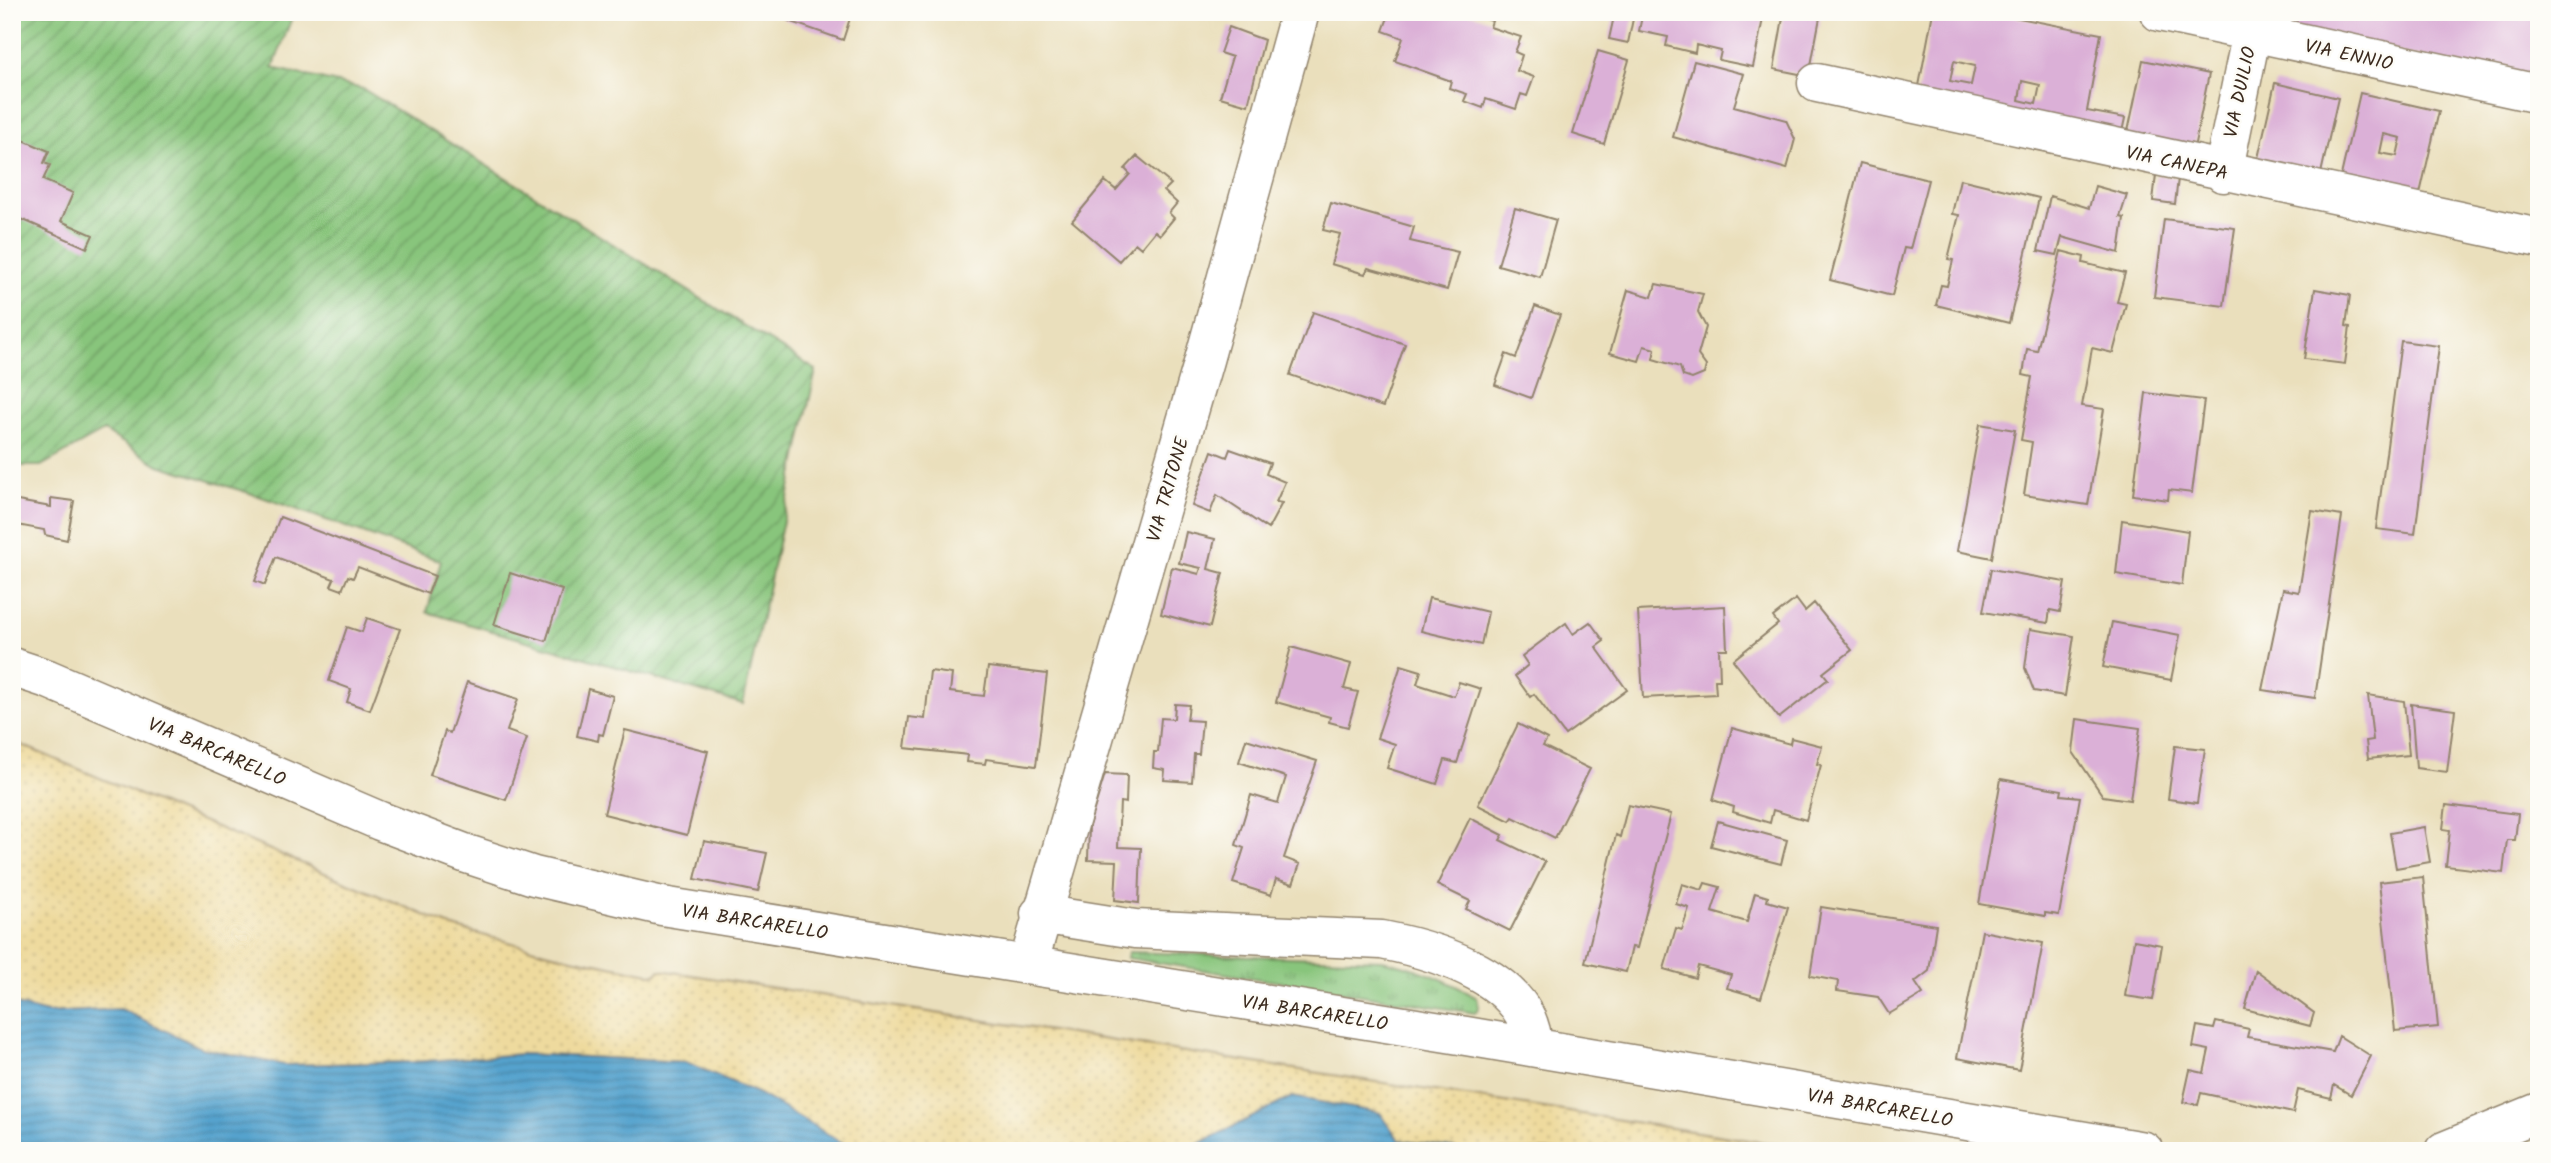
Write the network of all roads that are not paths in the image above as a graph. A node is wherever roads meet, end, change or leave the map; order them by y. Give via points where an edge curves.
1 (1300, 12) edge
2 (2159, 12) edge
3 (2254, 23) edge
4 (1817, 83) dead end
5 (2539, 94) edge
6 (2222, 173) junction
7 (2539, 238) edge
8 (12, 667) edge
9 (1040, 914) junction
10 (1027, 965) junction
11 (1534, 1047) junction
12 (2539, 1112) edge
13 (2144, 1151) edge
14 (2444, 1151) edge

1 - 9 street, VIA TRITONE via 1201,373
2 - 3 street, VIA ENNIO
3 - 5 street, VIA ENNIO
3 - 6 street, VIA DUILIO
4 - 6 street, VIA CANEPA
6 - 7 street, VIA CANEPA
8 - 10 street, VIA BARCARELLO via 380,821 534,877 662,906
9 - 10 street, VIA TRITONE
9 - 11 street via 1135,929 1382,940 1414,946 1504,987 1524,1010
10 - 11 street, VIA BARCARELLO
11 - 13 street, VIA BARCARELLO
12 - 14 street

